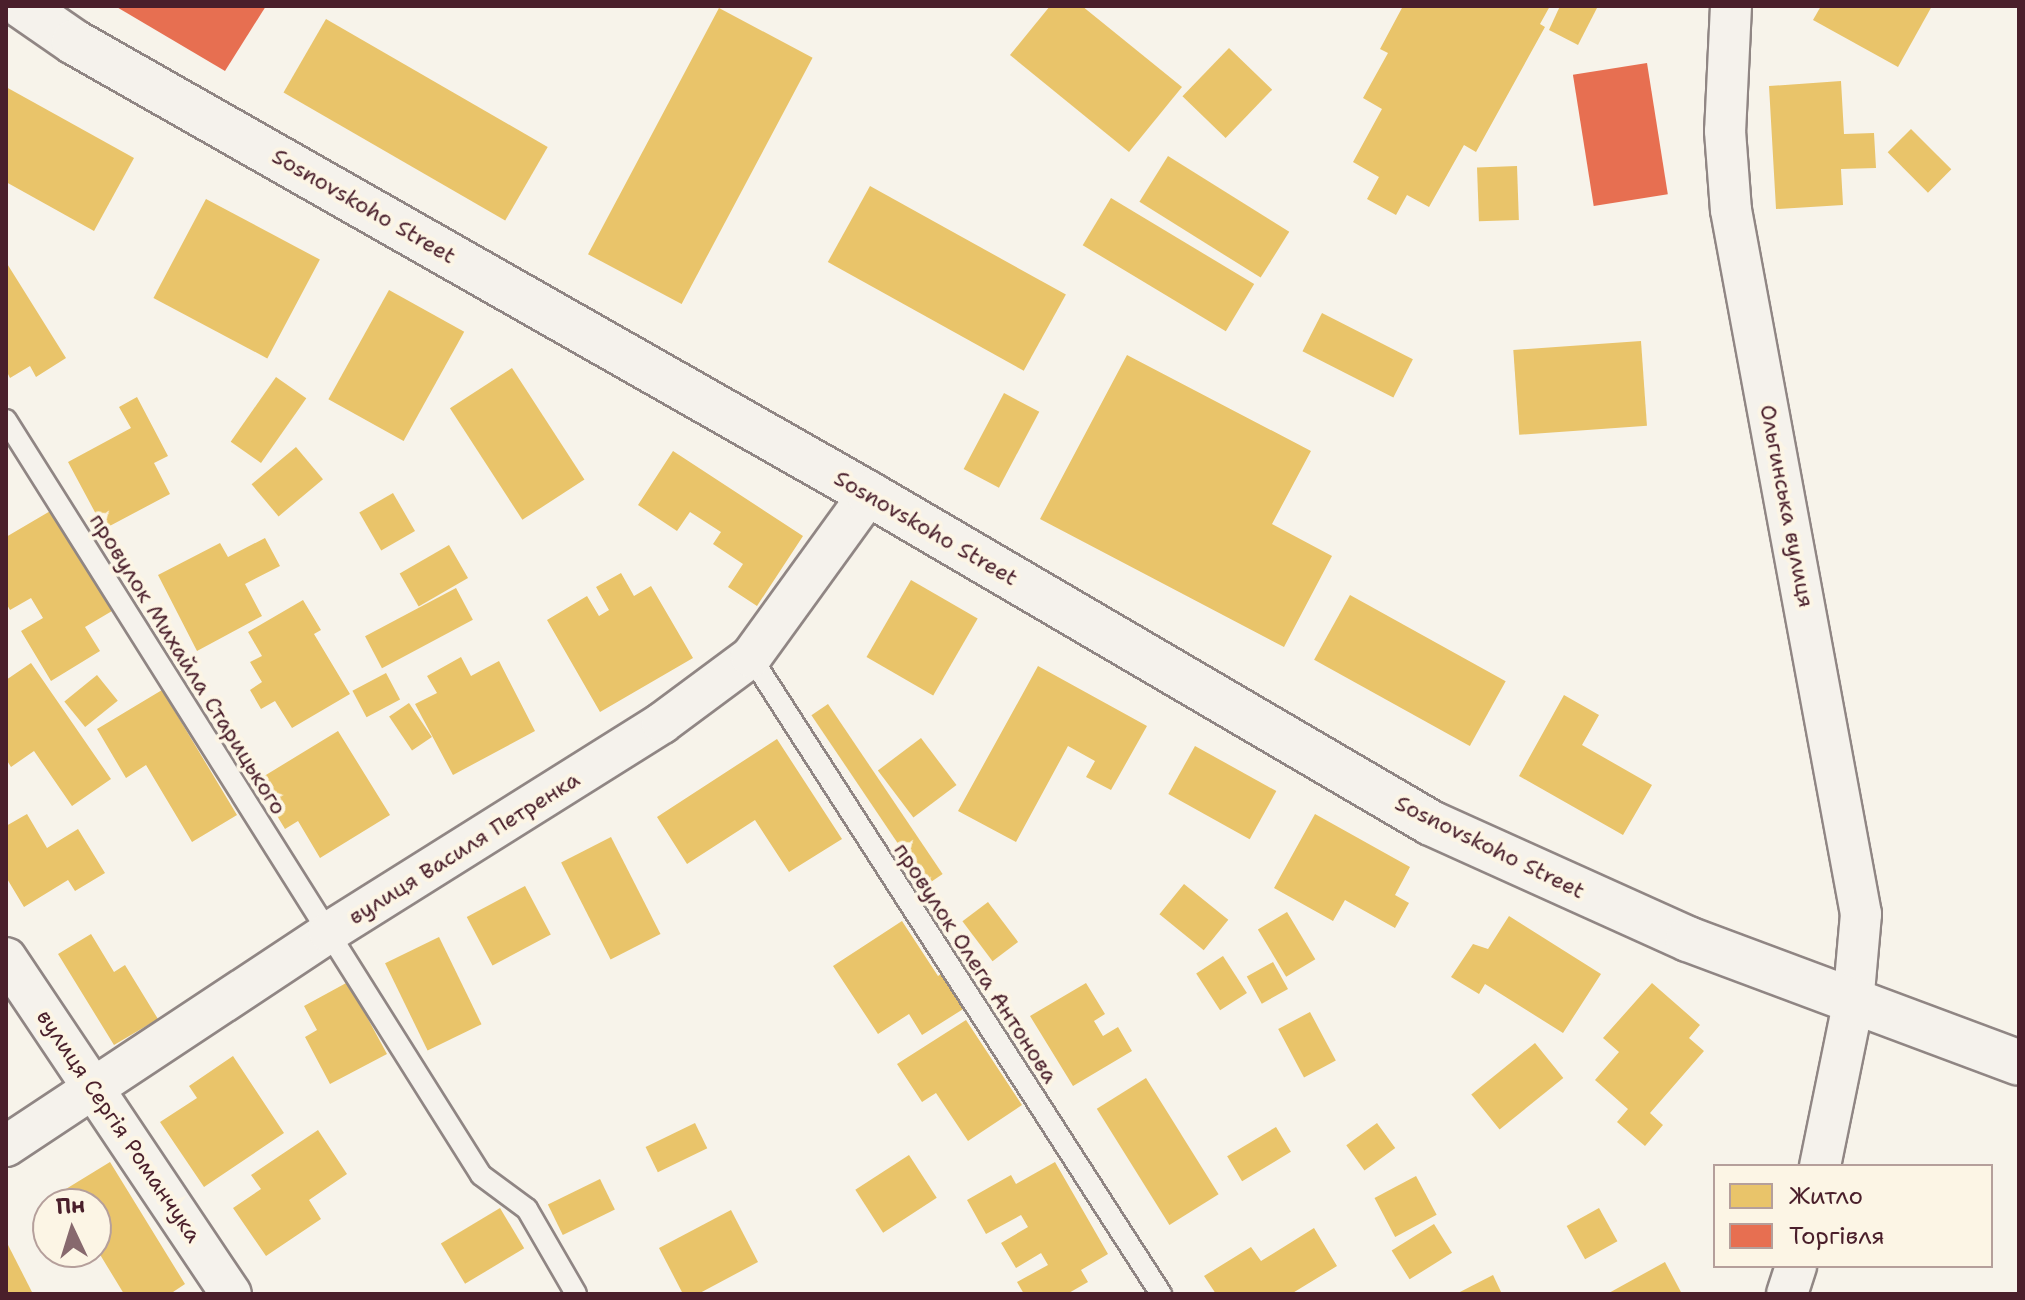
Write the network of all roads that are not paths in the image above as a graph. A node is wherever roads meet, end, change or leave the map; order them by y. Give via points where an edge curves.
1 (22, 6) edge
2 (1731, 6) edge
3 (6, 420) edge
4 (869, 494) junction
5 (751, 657) junction
6 (329, 932) junction
7 (6, 958) edge
8 (1853, 1004) junction
9 (2019, 1063) edge
10 (96, 1089) junction
11 (6, 1146) edge
12 (1820, 1164) edge
13 (1795, 1268) edge
14 (231, 1294) edge
15 (576, 1294) edge
16 (1161, 1294) edge
17 (1787, 1294) edge

1 - 4 street, Sosnovskoho Street via 74,42
2 - 8 street, Ольгинська вулиця via 1725,131 1731,210 1861,914
3 - 6 lane, провулок Михайла Старицького
4 - 5 street, вулиця Василя Петренка
4 - 8 street, Sosnovskoho Street via 1431,823 1688,939
5 - 6 street, вулиця Василя Петренка via 662,723
5 - 16 lane, провулок Олега Антонова
6 - 10 street, вулиця Василя Петренка
6 - 15 lane, провулок Михайла Старицького via 481,1175 527,1209
7 - 10 street, вулиця Сергія Романчука
8 - 9 street, Sosnovskoho Street
8 - 12 street, Ольгинська вулиця
10 - 11 street, вулиця Василя Петренка
10 - 14 street, вулиця Сергія Романчука
13 - 17 street

